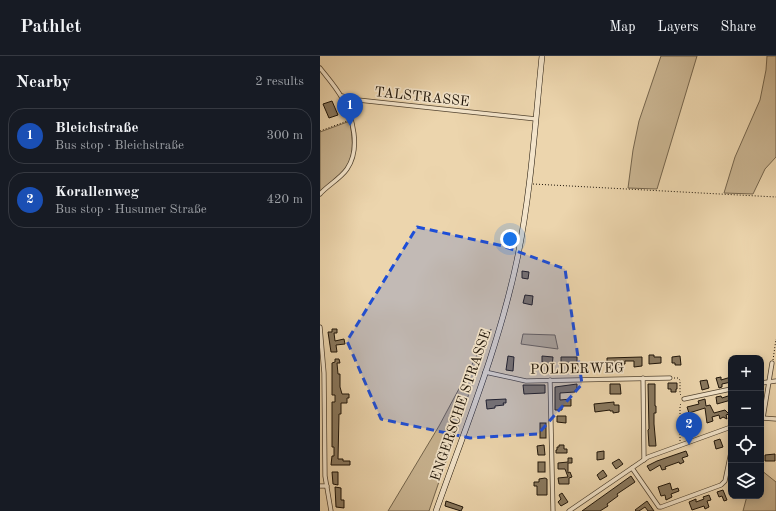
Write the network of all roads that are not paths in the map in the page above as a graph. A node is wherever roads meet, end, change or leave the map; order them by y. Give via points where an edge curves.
1 (542, 56) edge
2 (320, 68) edge
3 (342, 96) junction
4 (358, 100) junction
5 (349, 112) junction
6 (536, 120) junction
7 (320, 194) edge
8 (320, 327) edge
9 (772, 363) road end
10 (324, 372) junction
11 (485, 372) junction
12 (320, 374) edge
13 (643, 378) junction
14 (670, 378) dead end
15 (550, 380) junction
16 (776, 381) edge
17 (769, 382) junction
18 (764, 383) edge
19 (728, 390) edge
20 (684, 400) road end
21 (764, 408) edge
22 (764, 418) edge
23 (776, 419) edge
24 (728, 428) edge
25 (644, 460) junction
26 (729, 463) edge
27 (632, 468) junction
28 (320, 486) edge
29 (327, 486) junction
30 (331, 511) edge
31 (436, 511) edge
32 (553, 511) edge
33 (570, 511) edge

1 - 6 main road, ENGERSCHE STRASSE
2 - 3 street
3 - 4 street, TALSTRASSE
3 - 5 street
4 - 5 street
4 - 6 street, TALSTRASSE
5 - 7 street via 354,144 352,161 345,172
6 - 11 main road, ENGERSCHE STRASSE via 517,261
8 - 10 street
9 - 17 street
10 - 12 street
10 - 29 street
11 - 15 street, POLDERWEG via 526,381
11 - 31 main road, ENGERSCHE STRASSE
13 - 14 street, POLDERWEG
13 - 15 street, POLDERWEG
13 - 25 street
15 - 32 street
16 - 17 street
17 - 18 street
17 - 21 street
19 - 20 street
22 - 23 street
24 - 25 street
25 - 27 street
26 - 27 street via 725,481 721,485 661,507
27 - 33 street
28 - 29 street
29 - 30 street

